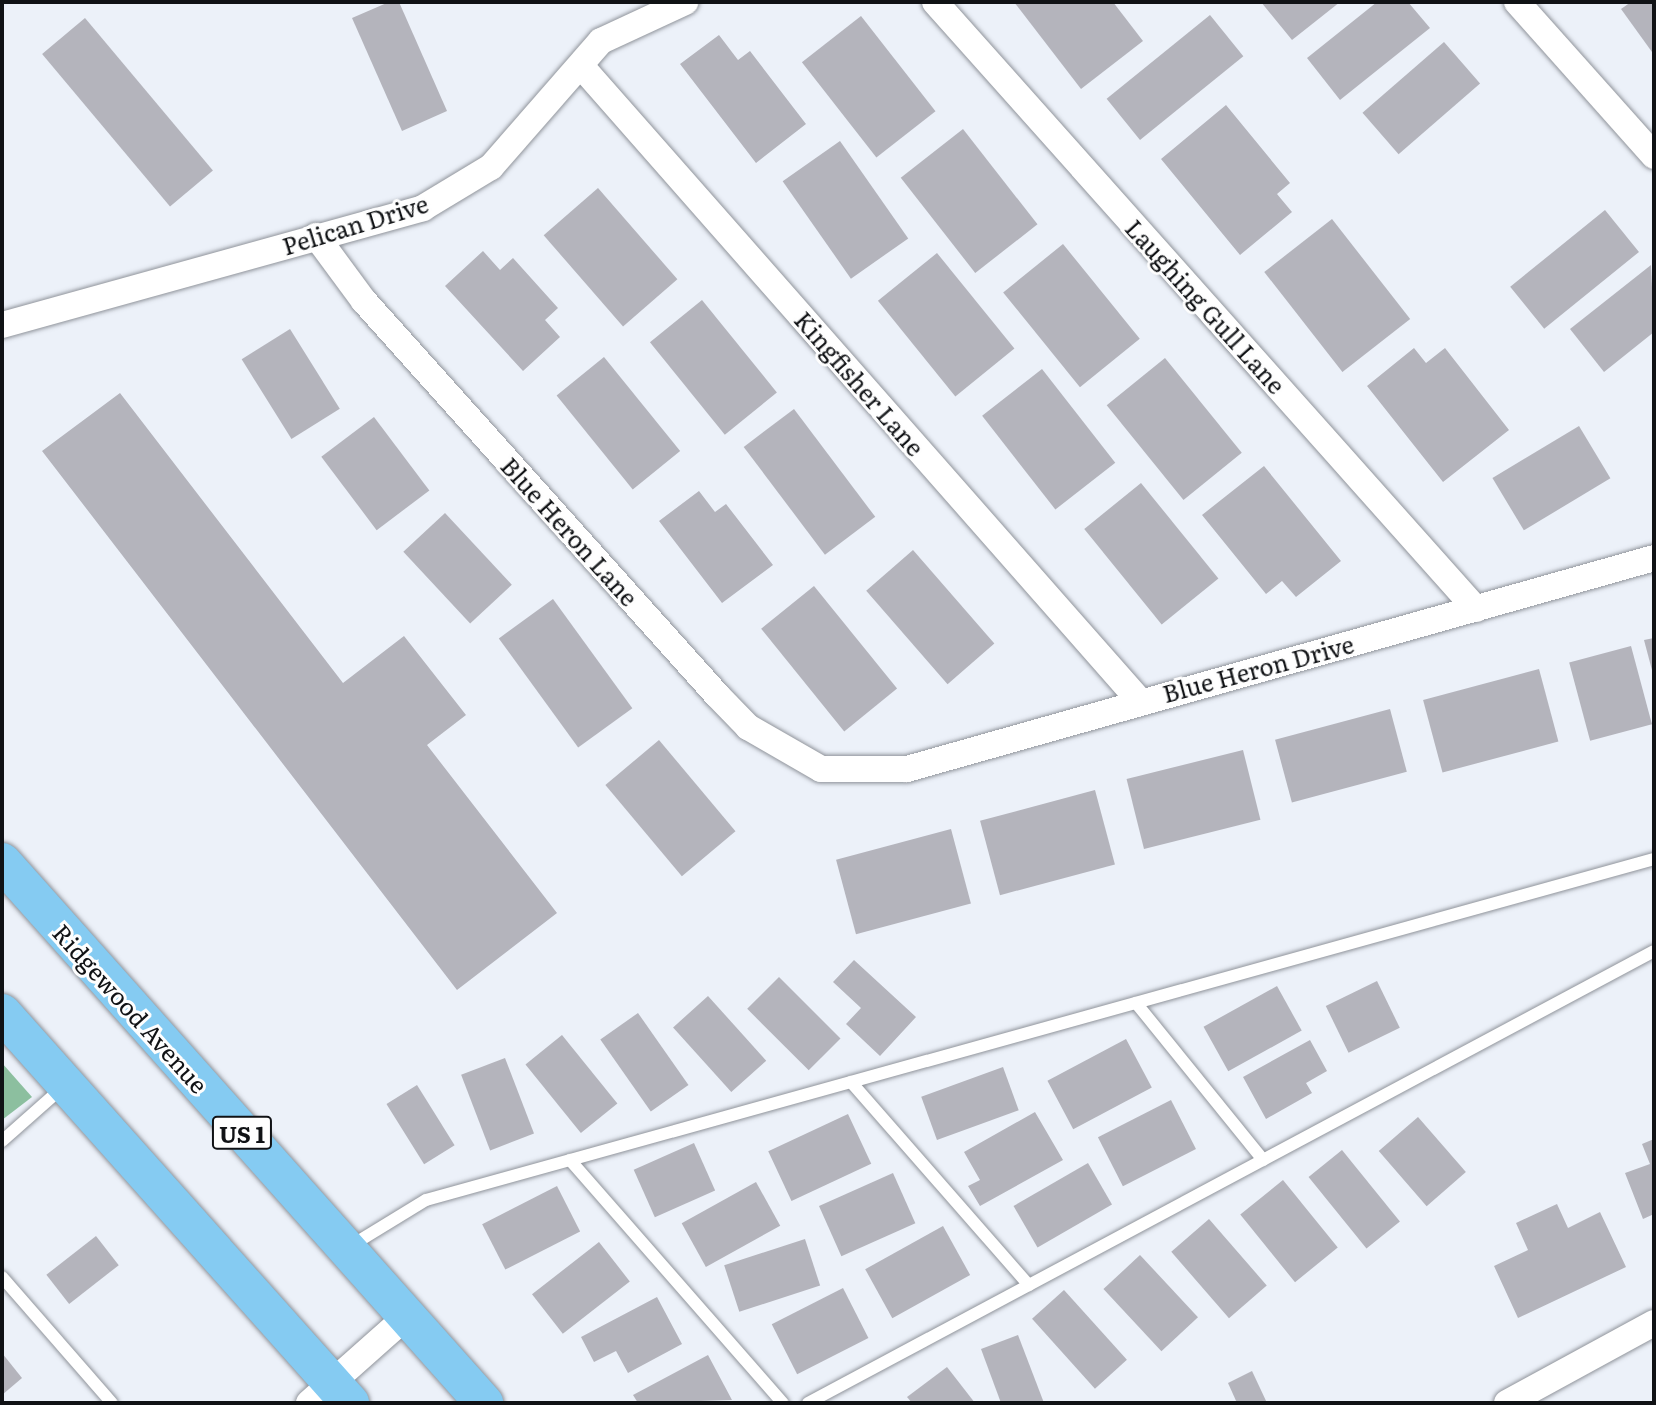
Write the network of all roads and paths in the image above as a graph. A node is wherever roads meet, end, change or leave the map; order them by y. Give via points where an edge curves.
1 (685, 2) edge
2 (935, 2) edge
3 (1517, 2) edge
4 (582, 67) junction
5 (1654, 156) edge
6 (316, 236) junction
7 (2, 325) edge
8 (1654, 558) edge
9 (1476, 609) junction
10 (1138, 699) junction
11 (860, 774) joint
12 (1654, 859) edge
13 (2, 862) edge
14 (1654, 951) edge
15 (1136, 1003) junction
16 (2, 1013) edge
17 (851, 1082) junction
18 (66, 1085) junction
19 (2, 1141) edge
20 (570, 1160) junction
21 (1263, 1160) junction
22 (346, 1249) junction
23 (2, 1277) edge
24 (1029, 1285) junction
25 (406, 1317) junction
26 (1654, 1324) edge
27 (330, 1396) edge
28 (112, 1403) edge
29 (484, 1403) edge
30 (783, 1403) edge
31 (808, 1403) edge
32 (1507, 1403) edge

1 - 4 street, Pelican Drive via 601,41
2 - 9 street, Laughing Gull Lane
3 - 5 street
4 - 6 street, Pelican Drive via 491,167 423,208
4 - 10 street, Kingfisher Lane
6 - 7 street, Pelican Drive
6 - 11 street, Blue Heron Lane via 365,301 748,727 821,769
8 - 9 street, Blue Heron Drive
9 - 10 street, Blue Heron Drive
10 - 11 street, Blue Heron Drive via 907,769
12 - 15 lane
13 - 22 main road, Ridgewood Avenue / US 1
14 - 21 lane
15 - 17 lane
15 - 21 lane
16 - 18 main road
17 - 20 lane
17 - 24 lane
18 - 19 lane
18 - 27 main road
20 - 22 lane via 426,1200
20 - 30 lane
21 - 24 lane
22 - 25 main road, Ridgewood Avenue / US 1
23 - 28 lane
24 - 31 lane
25 - 27 street
25 - 29 main road, Ridgewood Avenue / US 1
26 - 32 street

